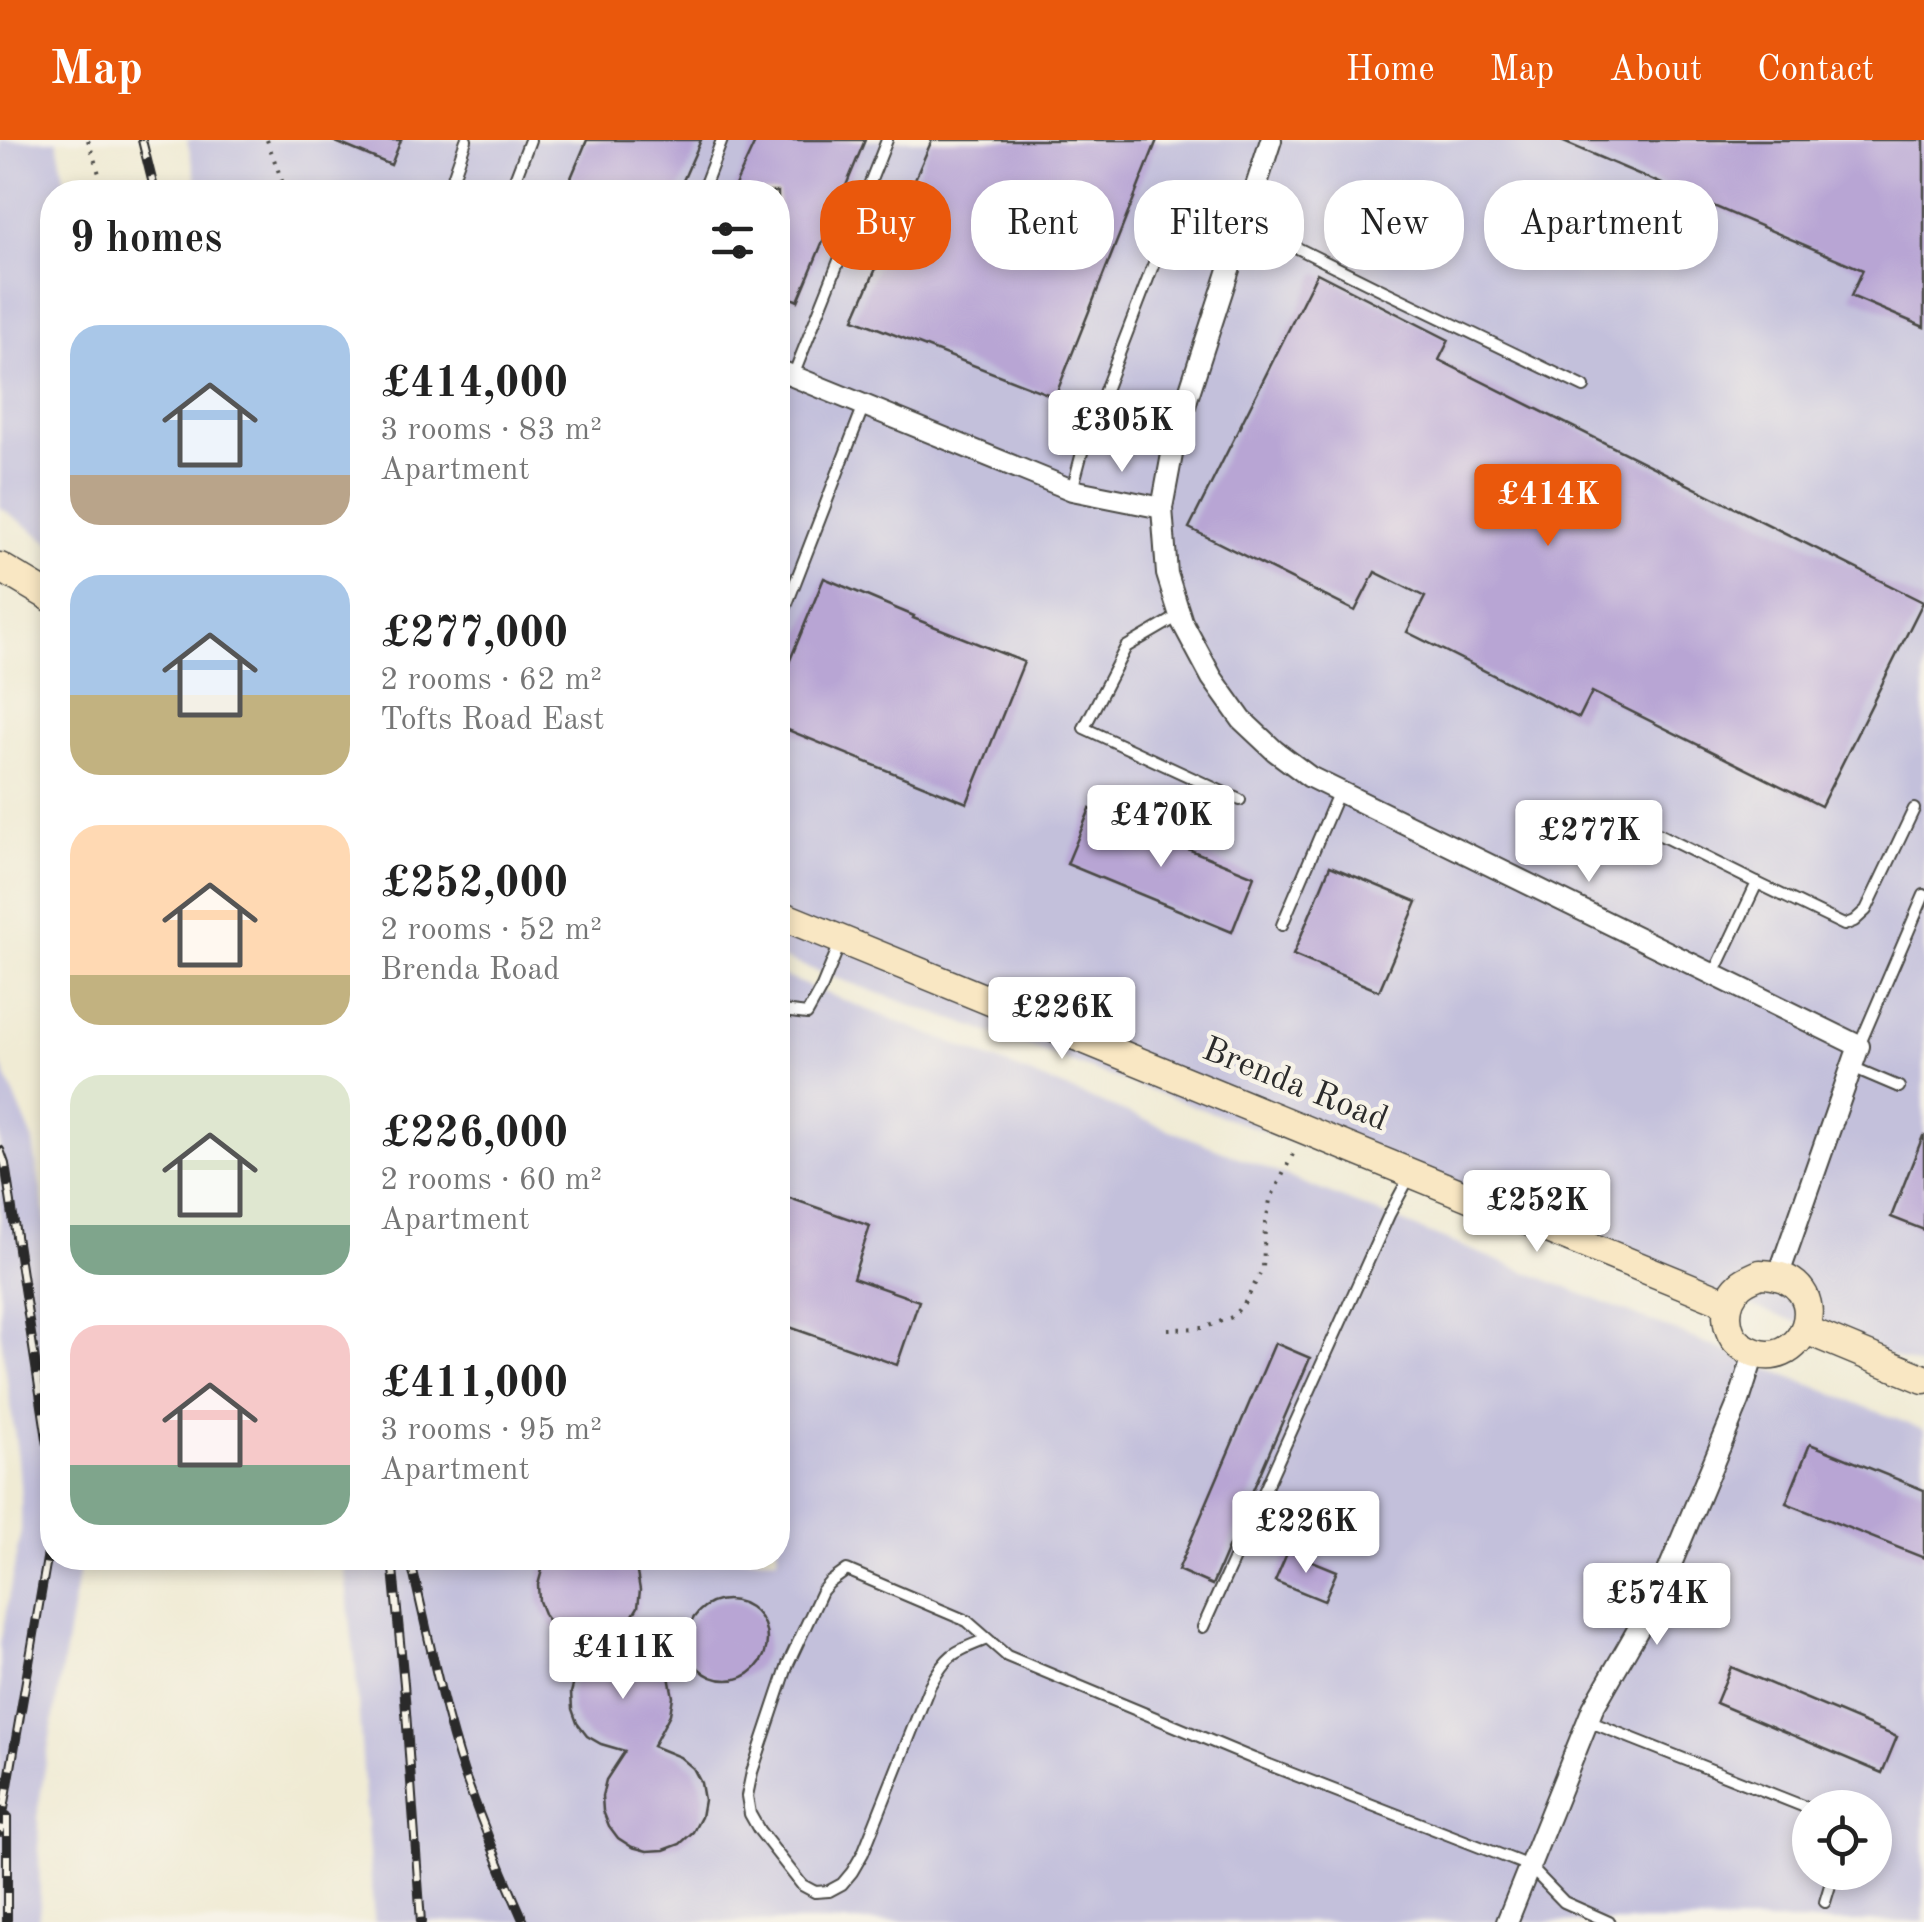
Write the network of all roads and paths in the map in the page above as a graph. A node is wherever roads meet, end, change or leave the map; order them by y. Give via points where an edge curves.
1 (88, 140) edge
2 (267, 140) edge
3 (466, 140) edge
4 (530, 140) edge
5 (722, 140) edge
6 (887, 140) edge
7 (1270, 140) edge
8 (101, 180) edge
9 (282, 180) edge
10 (452, 180) edge
11 (515, 180) edge
12 (707, 180) edge
13 (1257, 180) edge
14 (1304, 251) edge
15 (1151, 270) edge
16 (1228, 270) edge
17 (790, 362) edge
18 (790, 375) edge
19 (1584, 387) dead end
20 (864, 405) junction
21 (1072, 490) junction
22 (1162, 508) junction
23 (0, 568) edge
24 (40, 591) edge
25 (790, 597) edge
26 (1180, 615) junction
27 (1339, 790) junction
28 (1240, 800) dead end
29 (1608, 808) dead end
30 (1914, 809) dead end
31 (1757, 883) junction
32 (1924, 895) edge
33 (790, 919) edge
34 (1282, 925) dead end
35 (841, 940) junction
36 (1714, 974) junction
37 (790, 1011) edge
38 (1860, 1046) junction
39 (1852, 1068) junction
40 (1899, 1087) dead end
41 (1306, 1130) junction
42 (1412, 1173) junction
43 (1779, 1274) junction
44 (1728, 1302) junction
45 (1168, 1329) dead end
46 (1806, 1330) junction
47 (1754, 1354) junction
48 (1924, 1379) edge
49 (1204, 1627) dead end
50 (986, 1639) junction
51 (1588, 1721) junction
52 (1792, 1801) edge
53 (1529, 1866) junction
54 (1828, 1890) edge
55 (1824, 1902) dead end
56 (1507, 1922) edge
57 (1608, 1922) edge

1 - 8 path
2 - 9 path
3 - 10 lane
4 - 11 lane
5 - 12 lane
6 - 17 lane
7 - 13 street
14 - 19 lane
15 - 21 lane
16 - 22 street
18 - 20 street
20 - 21 street
20 - 25 lane
21 - 22 street
22 - 26 street via 1167,574
23 - 24 main road
26 - 27 street via 1242,720 1275,751
26 - 28 lane via 1126,646 1084,728
27 - 34 lane
27 - 36 street
29 - 31 lane
30 - 31 lane via 1866,910 1844,926
31 - 36 lane
32 - 38 lane
33 - 35 main road, Brenda Road
35 - 37 lane via 807,1014
35 - 41 main road, Brenda Road
36 - 38 street
38 - 39 street
39 - 40 lane
39 - 43 street
41 - 42 main road, Brenda Road
41 - 45 path via 1270,1200 1262,1268 1246,1301 1232,1317 1203,1328
42 - 44 main road, Brenda Road
42 - 49 lane
43 - 44 main road via 1760,1274 1738,1286
43 - 46 main road via 1804,1294
44 - 47 main road via 1727,1326
46 - 47 main road via 1775,1355
46 - 48 main road
47 - 51 street via 1659,1594
50 - 50 lane via 967,1621 846,1570 822,1591 788,1664 747,1796 759,1830 802,1884 829,1891 852,1872 930,1684 954,1652
50 - 53 lane via 1007,1656
51 - 52 lane
51 - 53 street
53 - 56 street
53 - 57 lane via 1564,1902
54 - 55 lane

